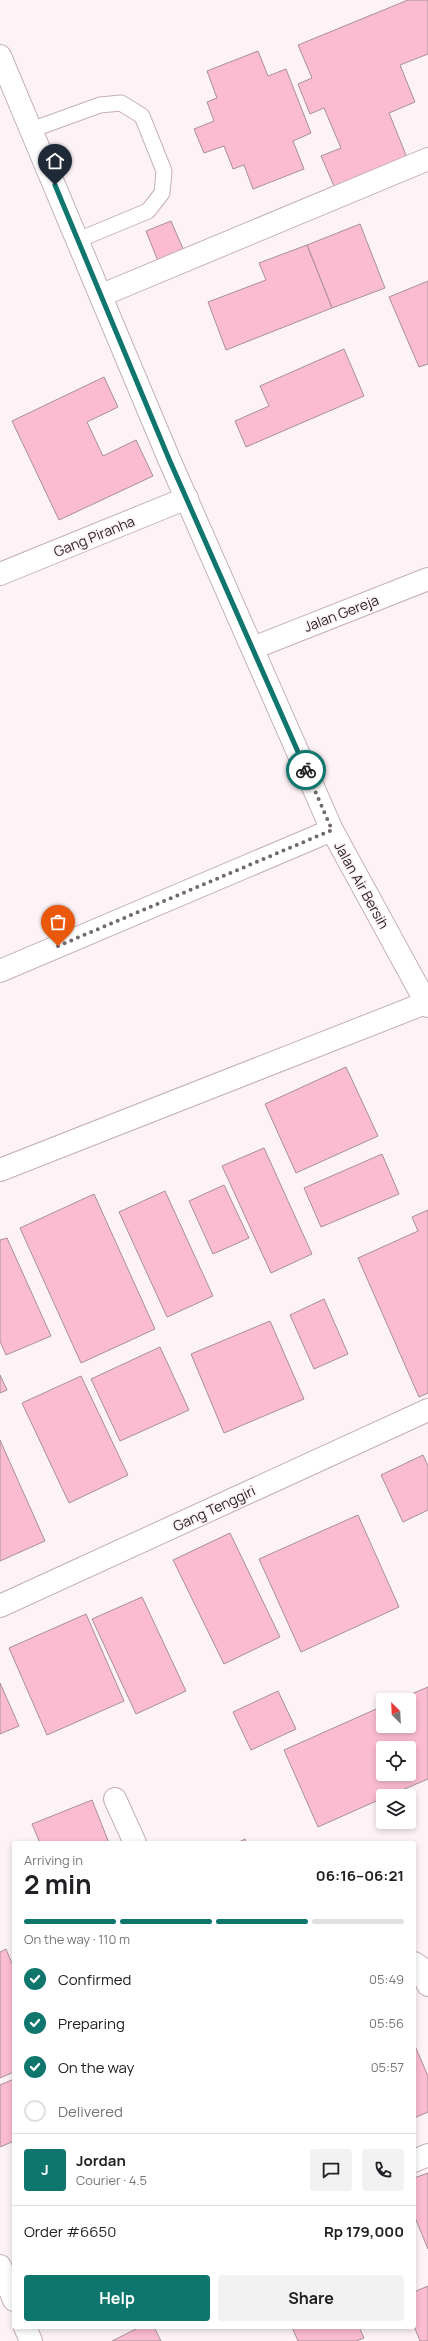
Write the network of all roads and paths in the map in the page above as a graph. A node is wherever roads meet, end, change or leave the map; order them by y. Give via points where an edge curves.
1 (0, 56) edge
2 (31, 130) junction
3 (428, 159) edge
4 (78, 240) junction
5 (102, 294) junction
6 (187, 498) junction
7 (0, 574) edge
8 (428, 579) edge
9 (253, 648) junction
10 (332, 830) junction
11 (0, 971) edge
12 (428, 1004) edge
13 (0, 1170) edge
14 (428, 1410) edge
15 (0, 1606) edge
16 (115, 1800) dead end
17 (135, 1841) edge
18 (416, 1965) edge
19 (428, 1985) edge
20 (428, 2155) edge
21 (416, 2160) edge
22 (0, 2266) edge
23 (12, 2295) edge
24 (26, 2329) edge
25 (31, 2341) edge

1 - 2 street, Jalan Air Bersih
2 - 4 street, Jalan Air Bersih
2 - 4 lane via 100,105 121,103 142,116 164,171 162,193 148,211
3 - 5 street
4 - 5 street, Jalan Air Bersih
5 - 6 street, Jalan Air Bersih
6 - 7 street, Gang Piranha
6 - 9 street, Jalan Air Bersih
8 - 9 street, Jalan Gereja
9 - 10 street, Jalan Air Bersih
10 - 11 street
10 - 12 street, Jalan Air Bersih
12 - 13 street
14 - 15 street, Gang Tenggiri
16 - 17 street
18 - 19 street via 420,1967
20 - 21 street
22 - 23 street
24 - 25 street

